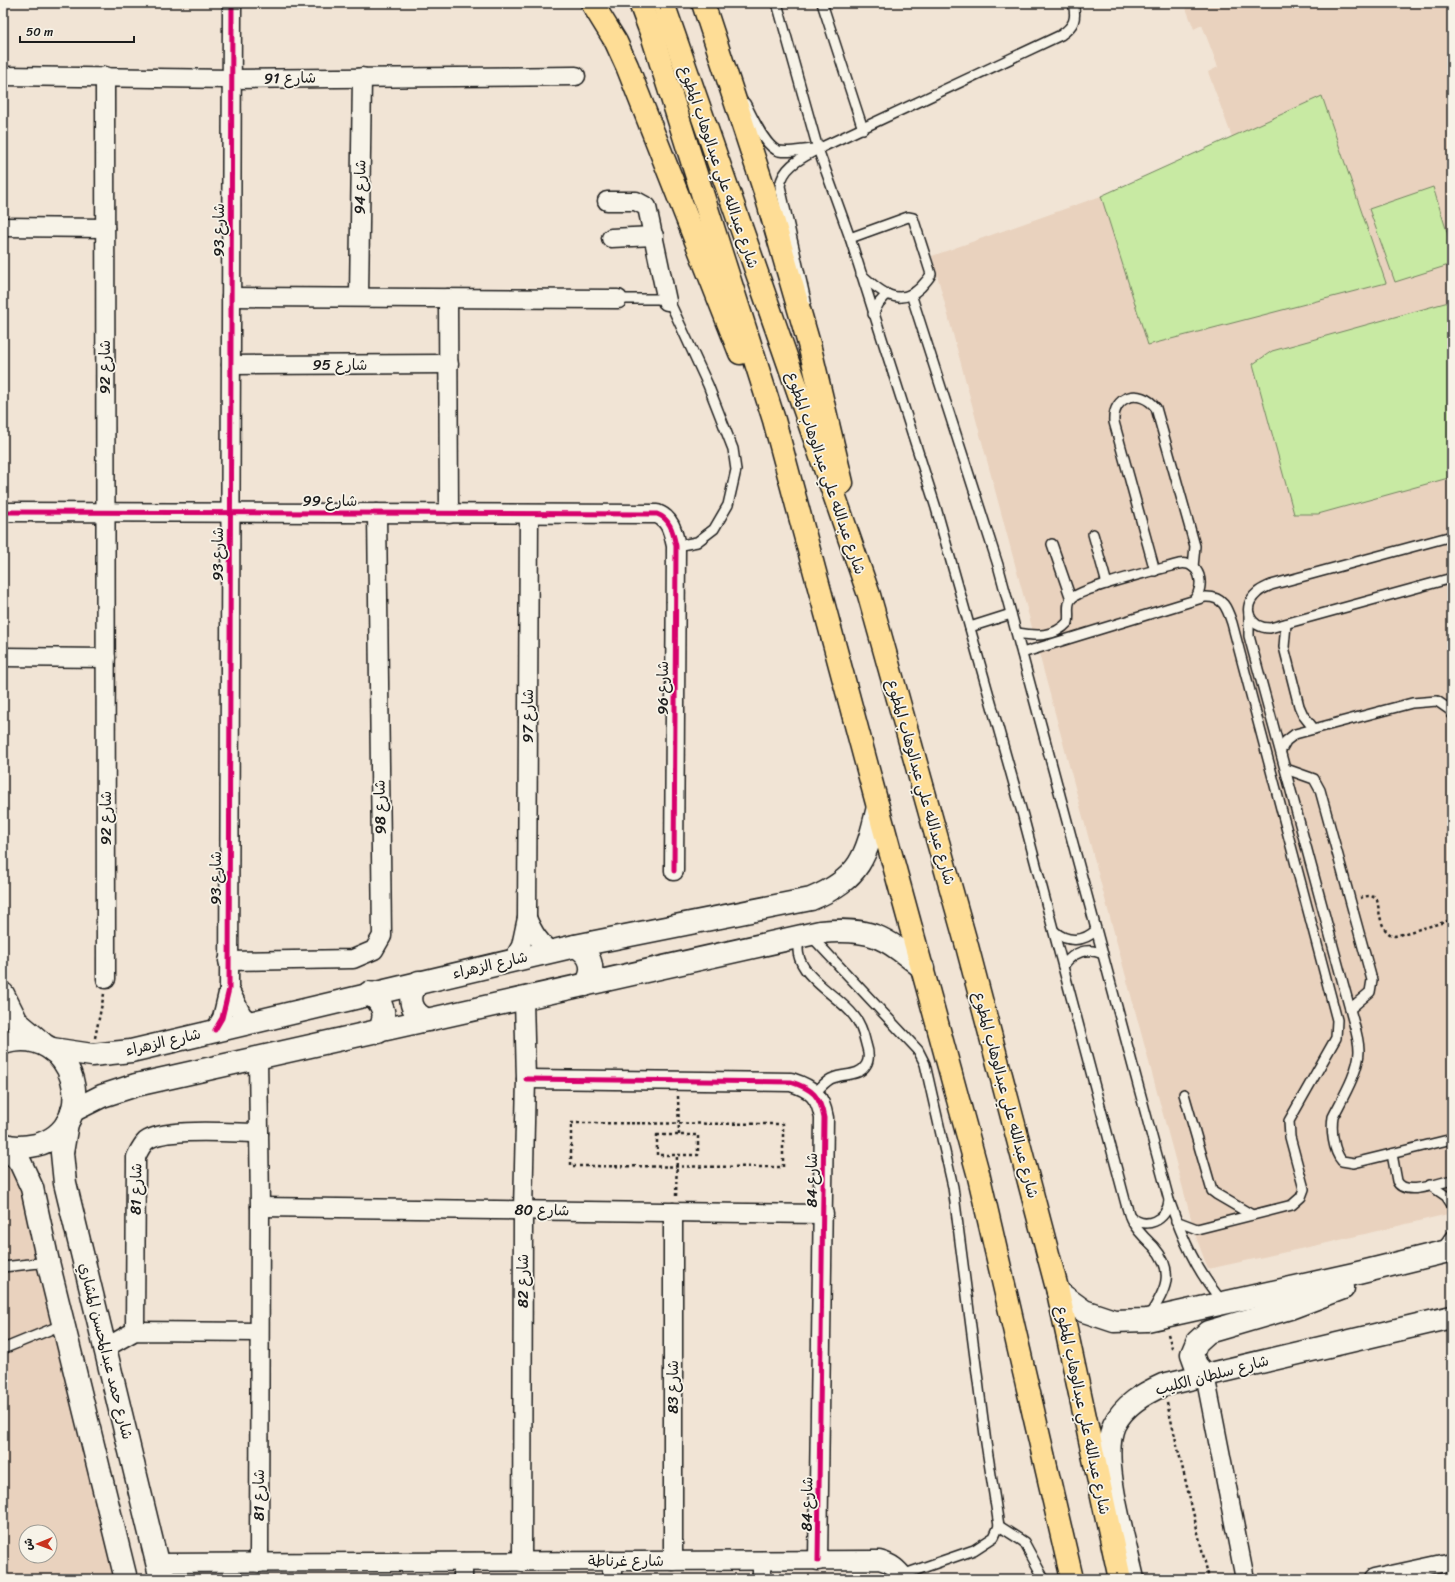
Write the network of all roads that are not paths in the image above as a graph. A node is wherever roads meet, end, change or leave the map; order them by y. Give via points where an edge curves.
1 (232, 3) edge
2 (592, 3) edge
3 (640, 3) edge
4 (662, 3) edge
5 (702, 3) edge
6 (777, 3) edge
7 (822, 3) edge
8 (1073, 3) edge
9 (3, 76) edge
10 (105, 76) junction
11 (576, 76) dead end
12 (362, 78) junction
13 (232, 79) junction
14 (729, 81) junction
15 (863, 129) junction
16 (818, 149) junction
17 (607, 201) dead end
18 (3, 227) edge
19 (105, 228) junction
20 (654, 236) junction
21 (611, 238) dead end
22 (850, 238) junction
23 (860, 273) junction
24 (887, 294) junction
25 (911, 294) junction
26 (231, 297) junction
27 (359, 297) junction
28 (448, 298) junction
29 (618, 299) joint
30 (667, 301) junction
31 (873, 314) junction
32 (806, 332) junction
33 (449, 364) junction
34 (231, 365) junction
35 (774, 420) junction
36 (3, 512) edge
37 (106, 513) junction
38 (230, 513) junction
39 (377, 513) junction
40 (449, 514) junction
41 (529, 514) junction
42 (657, 514) joint
43 (1093, 534) dead end
44 (1452, 536) edge
45 (1052, 544) dead end
46 (676, 546) junction
47 (1193, 567) junction
48 (1155, 570) junction
49 (1452, 578) edge
50 (1107, 584) junction
51 (869, 595) junction
52 (1071, 599) junction
53 (1194, 600) junction
54 (1011, 614) junction
55 (1249, 614) junction
56 (1286, 624) junction
57 (970, 627) junction
58 (1016, 633) junction
59 (1022, 653) junction
60 (3, 657) edge
61 (106, 658) junction
62 (1452, 714) edge
63 (1314, 729) junction
64 (1281, 750) junction
65 (1286, 769) junction
66 (878, 807) junction
67 (674, 871) dead end
68 (791, 903) junction
69 (527, 918) junction
70 (1096, 930) junction
71 (1054, 931) junction
72 (805, 935) junction
73 (575, 946) junction
74 (551, 952) junction
75 (1103, 954) junction
76 (513, 960) junction
77 (228, 961) junction
78 (1063, 966) junction
79 (923, 968) junction
80 (106, 979) road end
81 (419, 982) junction
82 (585, 985) junction
83 (229, 989) junction
84 (369, 993) junction
85 (3, 994) edge
86 (524, 1000) junction
87 (1350, 1009) junction
88 (429, 1020) junction
89 (250, 1022) junction
90 (215, 1030) junction
91 (378, 1032) junction
92 (3, 1043) edge
93 (47, 1046) junction
94 (258, 1058) junction
95 (526, 1079) junction
96 (814, 1093) junction
97 (1184, 1094) dead end
98 (69, 1117) junction
99 (259, 1132) junction
100 (1452, 1139) edge
101 (4, 1145) edge
102 (1392, 1154) junction
103 (1452, 1180) edge
104 (1430, 1185) junction
105 (1169, 1200) junction
106 (1452, 1205) edge
107 (71, 1206) junction
108 (260, 1207) junction
109 (523, 1210) junction
110 (673, 1212) junction
111 (824, 1214) junction
112 (1129, 1215) junction
113 (1252, 1215) junction
114 (38, 1218) junction
115 (1176, 1221) junction
116 (1452, 1235) edge
117 (1443, 1252) edge
118 (48, 1262) junction
119 (3, 1266) edge
120 (1058, 1292) junction
121 (1224, 1303) junction
122 (1452, 1317) edge
123 (1147, 1320) junction
124 (64, 1324) junction
125 (135, 1331) junction
126 (259, 1332) junction
127 (105, 1348) junction
128 (3, 1349) edge
129 (1205, 1375) junction
130 (999, 1526) junction
131 (672, 1561) junction
132 (762, 1561) junction
133 (818, 1561) junction
134 (522, 1562) junction
135 (1452, 1562) edge
136 (259, 1563) junction
137 (612, 1570) edge
138 (159, 1571) edge
139 (313, 1571) edge
140 (463, 1571) edge
141 (904, 1577) edge
142 (126, 1579) edge
143 (762, 1579) edge
144 (1044, 1579) edge
145 (1072, 1579) edge
146 (1120, 1579) edge
147 (1133, 1579) edge
148 (1246, 1579) edge
149 (1373, 1579) edge

1 - 13 street, شارع 93
2 - 35 main road via 616,42 627,66 725,319 746,367
3 - 35 main road, شارع عبدالله علي عبدالوهاب المطوع
4 - 51 main road, شارع عبدالله علي عبدالوهاب المطوع
5 - 14 main road
6 - 16 lane
7 - 15 lane
8 - 15 lane via 1074,20 1069,29 1061,35
9 - 10 street, شارع 91
10 - 13 street, شارع 91
10 - 19 street, شارع 92
11 - 12 street, شارع 91
12 - 13 street, شارع 91
12 - 27 street, شارع 94
13 - 26 street, شارع 93
14 - 16 lane via 741,96 766,140 775,149
14 - 32 main road
15 - 16 lane
16 - 22 lane
16 - 32 lane via 785,171 780,186 805,289
17 - 20 street via 636,201 644,204 649,210
18 - 19 street
19 - 37 street, شارع 92
20 - 21 street
20 - 30 street
22 - 23 lane
22 - 25 lane via 908,217 913,218 931,274 928,280
23 - 24 lane
23 - 31 lane
24 - 25 lane via 899,297
24 - 31 lane
25 - 54 lane via 998,565
26 - 27 street
26 - 34 street, شارع 93
27 - 28 street
28 - 29 street
28 - 33 street
29 - 30 lane
30 - 46 lane via 708,385 734,449 736,470 728,505 714,529 697,542
31 - 57 lane via 936,508
32 - 51 main road
33 - 34 street, شارع 95
33 - 40 street
34 - 38 street, شارع 93
35 - 66 main road, شارع عبدالله علي عبدالوهاب المطوع
36 - 37 street, شارع 99
37 - 38 street, شارع 99
37 - 61 street, شارع 92
38 - 39 street, شارع 99
38 - 77 street, شارع 93
39 - 40 street, شارع 99
39 - 77 street, شارع 98 via 382,936 374,950 352,959
40 - 41 street, شارع 99
41 - 42 street, شارع 99
41 - 69 street, شارع 97
42 - 46 street, شارع 96 via 663,516 669,524
43 - 50 lane
44 - 55 lane via 1272,585 1254,596
45 - 52 lane
46 - 67 street, شارع 96
47 - 48 lane via 1183,563
47 - 48 lane via 1195,546 1156,408 1147,399 1135,396 1128,397 1118,404 1114,422
47 - 53 lane via 1199,576 1201,586
48 - 50 lane
49 - 56 lane
50 - 52 lane
51 - 120 main road, شارع عبدالله علي عبدالوهاب المطوع via 967,946
52 - 58 lane via 1068,622 1056,632 1039,635
53 - 59 lane
53 - 113 lane via 1210,597 1221,601 1232,623 1337,1020 1336,1038 1289,1121 1290,1137 1303,1193 1298,1202 1292,1205
54 - 57 lane
54 - 58 lane
55 - 56 lane via 1255,624 1263,628
55 - 64 lane via 1249,636
56 - 63 lane via 1284,647 1299,706
57 - 71 lane
58 - 59 lane
59 - 70 lane
60 - 61 street
61 - 80 street, شارع 92
62 - 63 lane via 1437,701 1412,703
63 - 64 lane via 1292,736
64 - 65 lane
65 - 87 lane
65 - 87 lane via 1312,778 1318,785 1350,900 1372,986 1364,998
66 - 68 street, شارع الزهراء via 869,843 862,860 850,877 832,890 811,899
66 - 79 main road, شارع عبدالله علي عبدالوهاب المطوع
68 - 72 street via 804,913
68 - 73 street, شارع الزهراء
69 - 74 street, شارع 97 via 533,932
69 - 76 street, شارع 97 via 521,946
70 - 71 lane via 1088,936 1073,940
70 - 75 lane
71 - 78 lane
72 - 79 street via 847,930 867,933 884,939
72 - 82 street
72 - 96 lane via 797,946 806,969 854,1016 868,1049 866,1065 861,1071 833,1078
72 - 130 lane via 918,1050 925,1064 953,1187
73 - 74 street, شارع الزهراء
73 - 82 street via 587,954 592,967
74 - 76 street, شارع الزهراء
75 - 78 lane via 1081,952 1071,957
75 - 105 lane
76 - 81 street, شارع الزهراء
77 - 83 street, شارع 93
78 - 112 lane
79 - 145 main road, شارع عبدالله علي عبدالوهاب المطوع via 978,1173
81 - 84 street, شارع الزهراء
81 - 88 street via 414,987 411,1001 417,1014
82 - 86 street
83 - 89 street, شارع 93 via 242,1015
83 - 90 street, شارع 93 via 222,1018
84 - 89 street, شارع الزهراء
84 - 91 street via 381,1003 384,1010 384,1018
85 - 93 street via 18,1022
86 - 88 street
86 - 95 street, شارع 82
87 - 102 lane via 1359,1051 1356,1069 1333,1117 1332,1128 1338,1155 1342,1161 1349,1163
88 - 91 street
89 - 90 street, شارع الزهراء
90 - 93 street, شارع الزهراء via 130,1051 92,1055
91 - 94 street
92 - 93 street, شارع الزهراء via 25,1040
93 - 98 street, شارع حمد عبدالمحسن المشاري via 61,1057 70,1069 75,1099
94 - 98 street via 136,1085 102,1096
94 - 99 street, شارع 81
95 - 96 street via 791,1082
95 - 109 street, شارع 82
96 - 111 street, شارع 84 via 822,1105 824,1118
97 - 113 lane via 1212,1190
98 - 101 street via 59,1132 43,1143 24,1148
98 - 107 street, شارع حمد عبدالمحسن المشاري via 62,1153 65,1183
99 - 108 street, شارع 81
99 - 125 street, شارع 81 via 168,1133 151,1139 141,1148 136,1157
100 - 102 lane
101 - 114 street via 20,1162 32,1188
102 - 104 lane via 1397,1181 1401,1187 1412,1189
103 - 104 lane
104 - 106 lane via 1446,1196
105 - 112 lane via 1167,1210 1157,1221 1142,1222
105 - 115 lane
107 - 114 street via 66,1199 58,1195 49,1195 41,1200 37,1208
107 - 127 street, شارع حمد عبدالمحسن المشاري
108 - 109 street, شارع 80
108 - 126 street, شارع 81
109 - 110 street, شارع 80
109 - 134 street, شارع 82
110 - 111 street, شارع 80
110 - 131 street, شارع 83
111 - 133 street, شارع 84
112 - 123 lane via 1136,1228 1161,1256 1166,1268 1166,1286
113 - 115 lane via 1197,1229
114 - 118 street
115 - 121 lane via 1182,1238 1209,1286
116 - 117 lane via 1442,1248
117 - 121 street
117 - 129 street via 1290,1308 1208,1332 1197,1342 1192,1354 1196,1365
118 - 119 lane
118 - 124 street
120 - 123 street via 1084,1311 1114,1321
120 - 146 main road, شارع عبدالله علي عبدالوهاب المطوع
121 - 123 street
122 - 129 street, شارع سلطان الكليب
124 - 128 lane
124 - 142 street
125 - 126 street
125 - 127 street
126 - 136 street, شارع 81
127 - 138 street, شارع حمد عبدالمحسن المشاري
129 - 147 street, شارع سلطان الكليب via 1163,1385 1144,1394 1126,1408 1114,1426 1110,1445 1110,1472
129 - 148 street
130 - 141 lane via 994,1537 974,1550
130 - 144 lane via 1024,1542
131 - 132 street, شارع غرناطة
131 - 137 street, شارع غرناطة
132 - 133 street, شارع غرناطة
132 - 143 street
133 - 141 street, شارع غرناطة via 879,1560 889,1563
134 - 137 street, شارع غرناطة
134 - 140 street, شارع غرناطة
135 - 149 street
136 - 138 street, شارع غرناطة
136 - 139 street, شارع غرناطة
139 - 140 street, شارع غرناطة

